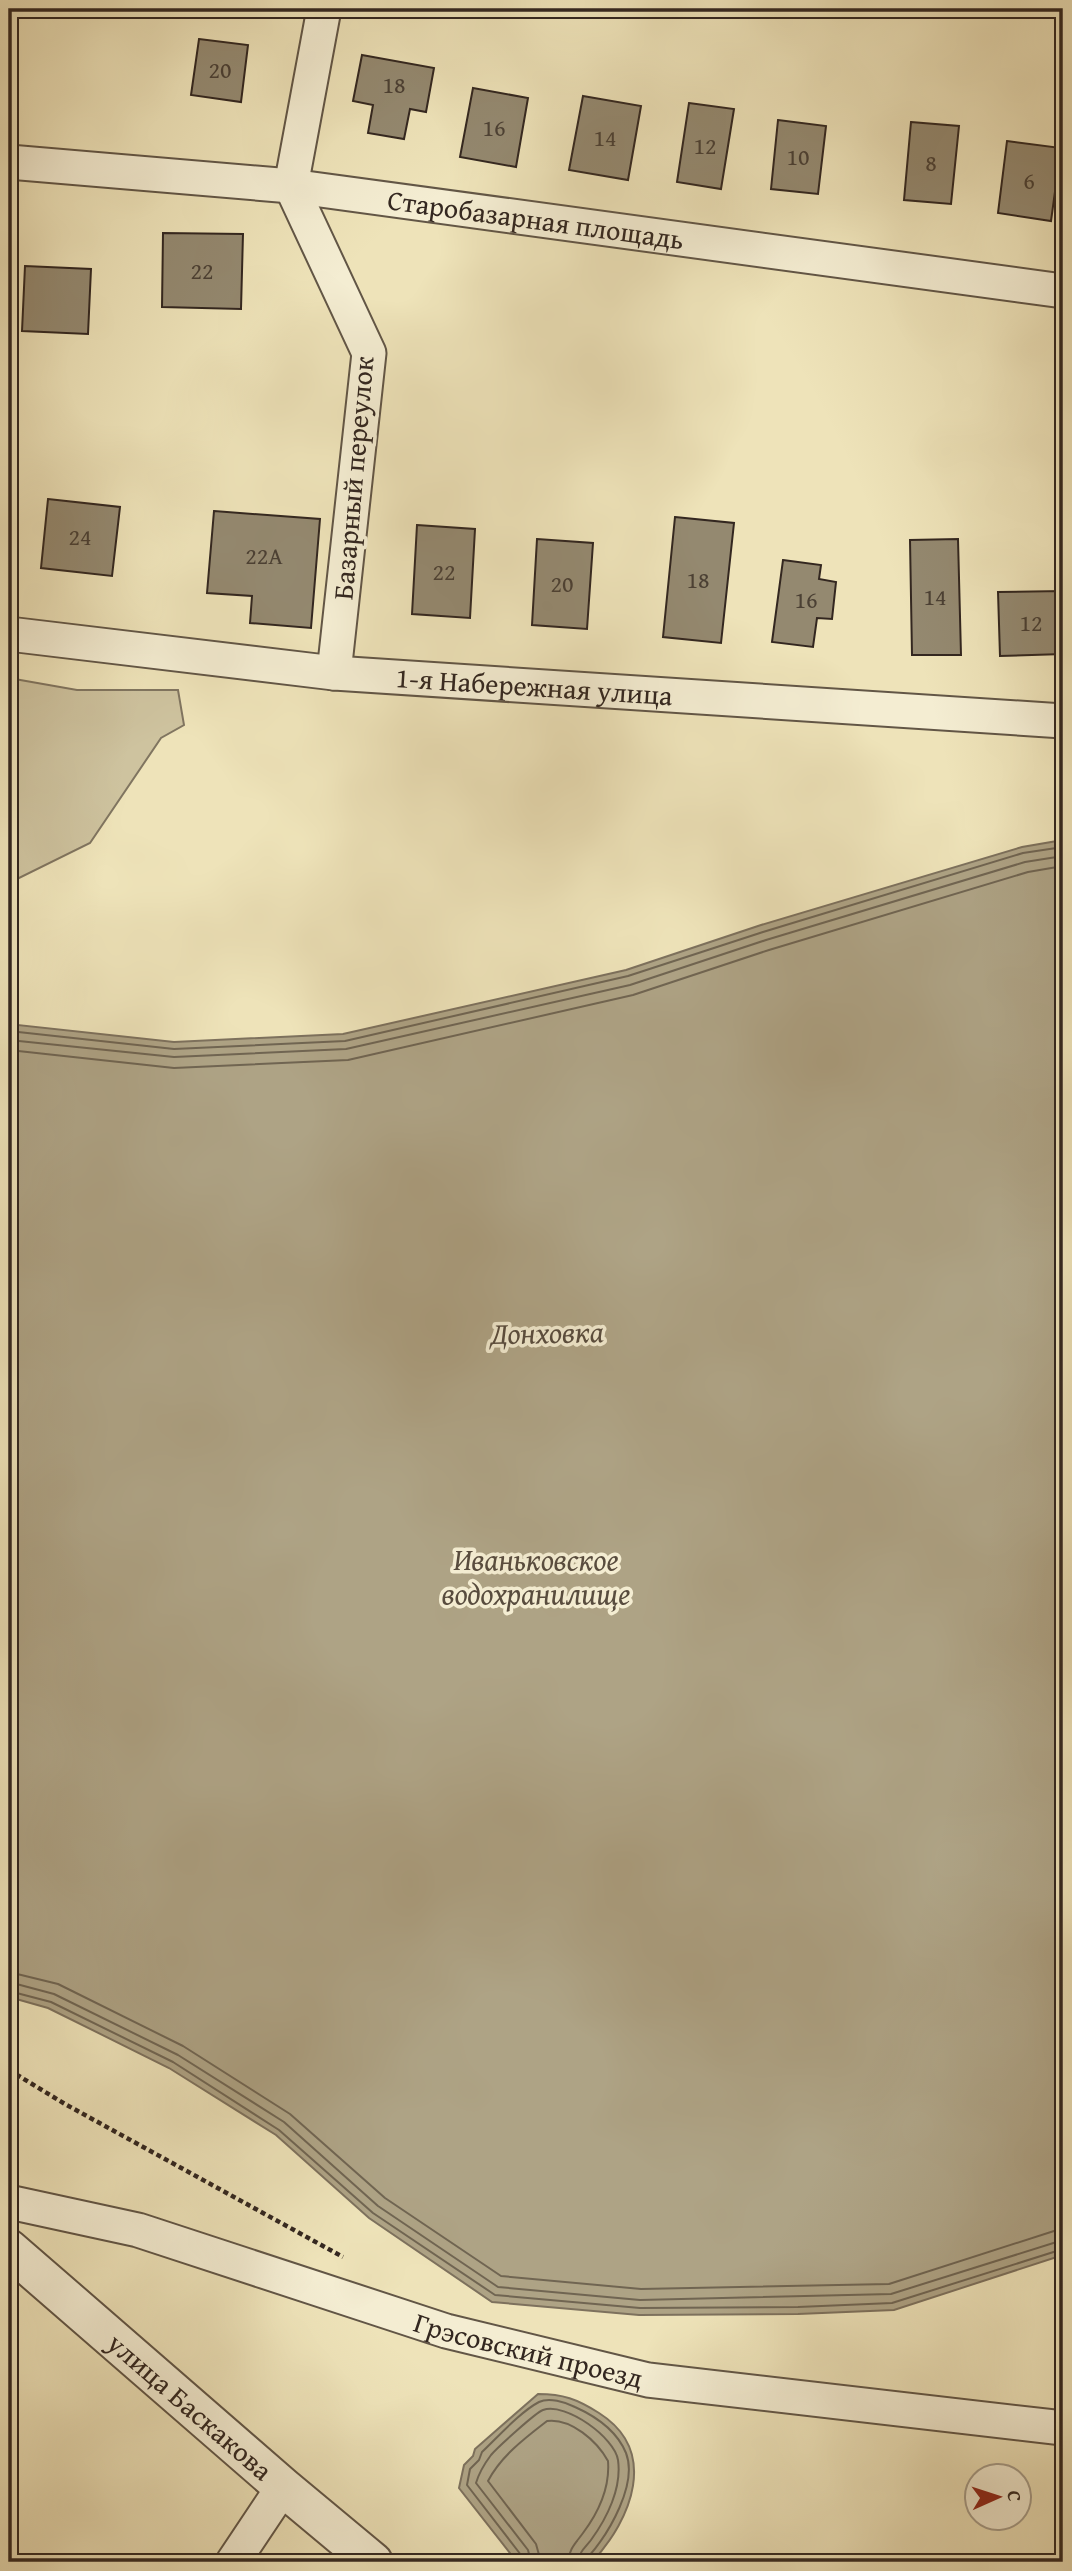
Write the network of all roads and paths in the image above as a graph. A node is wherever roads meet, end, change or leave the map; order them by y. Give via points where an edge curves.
1 (324, 9) edge
2 (9, 163) edge
3 (291, 186) junction
4 (1063, 291) edge
5 (9, 634) edge
6 (334, 673) junction
7 (1063, 721) edge
8 (9, 2070) edge
9 (9, 2203) edge
10 (9, 2249) edge
11 (345, 2258) dead end
12 (1063, 2428) edge
13 (283, 2487) junction
14 (233, 2562) edge
15 (373, 2562) edge

1 - 3 street
2 - 3 street, Старобазарная площадь
3 - 4 street, Старобазарная площадь
3 - 6 street, Базарный переулок via 369,353
5 - 6 street, 1-я Набережная улица
6 - 7 street, 1-я Набережная улица
8 - 11 path
9 - 12 street, Грэсовский проезд via 138,2230 446,2331 648,2380
10 - 13 street, улица Баскакова
13 - 14 street
13 - 15 street, улица Баскакова

